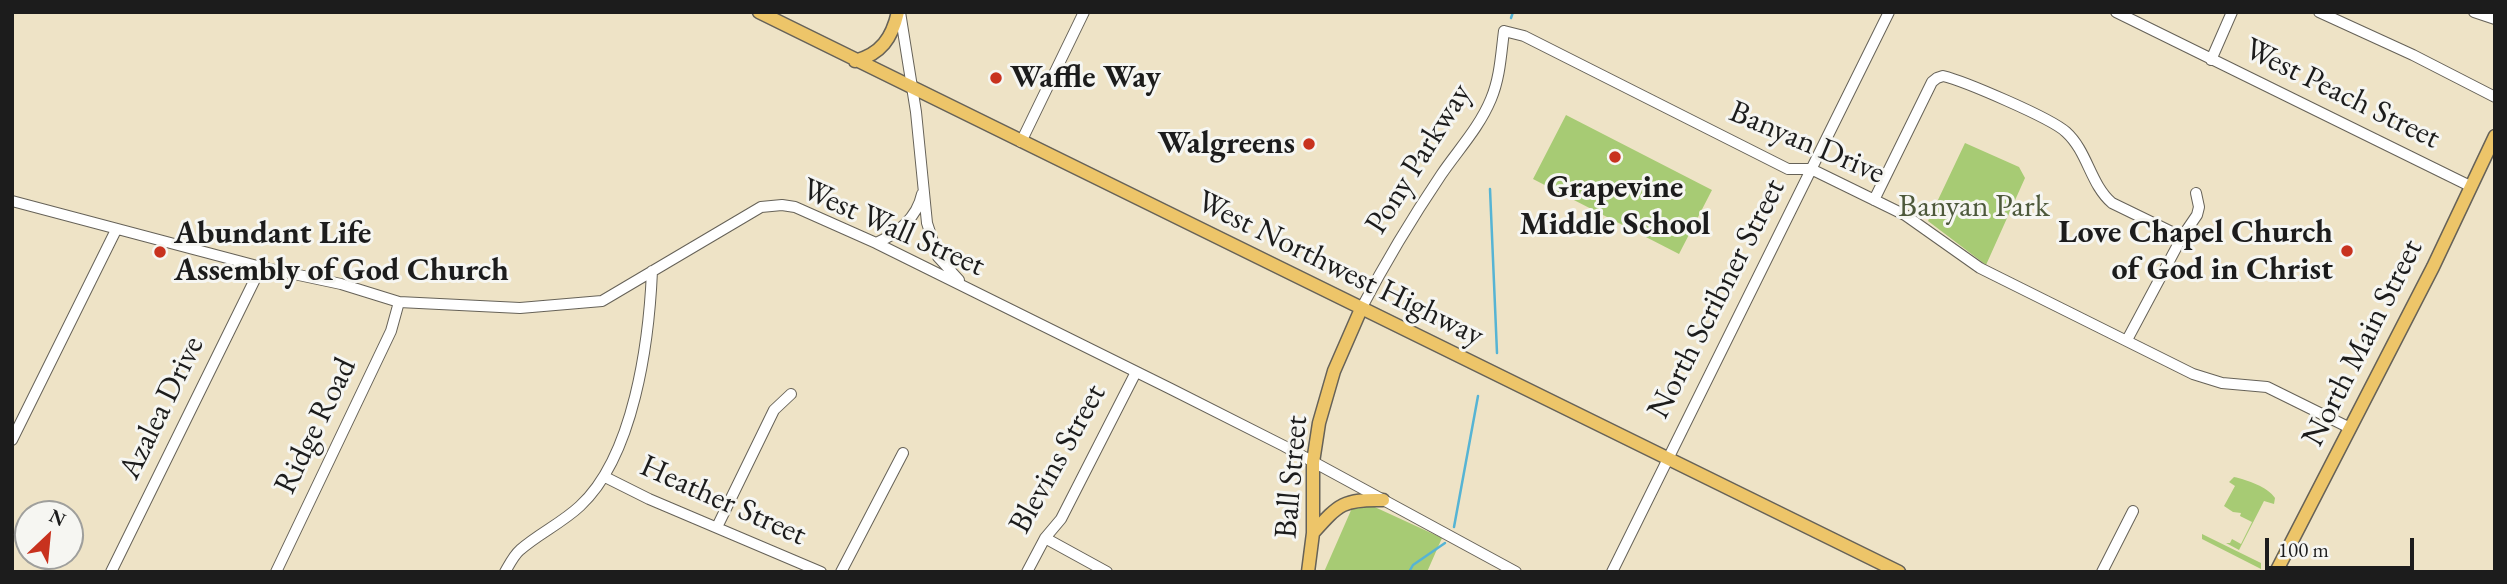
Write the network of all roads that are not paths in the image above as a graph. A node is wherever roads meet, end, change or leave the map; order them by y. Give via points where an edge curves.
1 (759, 12) edge
2 (899, 12) edge
3 (1084, 12) edge
4 (1889, 12) edge
5 (2116, 12) edge
6 (2232, 12) edge
7 (2319, 12) edge
8 (2474, 12) edge
9 (2495, 19) edge
10 (1504, 31) joint
11 (2211, 60) junction
12 (855, 61) junction
13 (913, 94) junction
14 (2495, 97) edge
15 (2495, 136) edge
16 (1021, 142) junction
17 (1811, 169) junction
18 (2470, 186) junction
19 (923, 190) junction
20 (2196, 193) dead end
21 (1874, 200) junction
22 (12, 201) edge
23 (117, 230) junction
24 (2182, 237) junction
25 (876, 243) junction
26 (261, 267) junction
27 (652, 271) junction
28 (967, 288) junction
29 (399, 302) junction
30 (1361, 309) junction
31 (2127, 340) junction
32 (1136, 372) junction
33 (791, 394) dead end
34 (2350, 428) junction
35 (12, 440) edge
36 (903, 453) dead end
37 (1666, 459) junction
38 (1313, 462) junction
39 (605, 477) junction
40 (1383, 500) junction
41 (2133, 511) dead end
42 (717, 527) junction
43 (1313, 533) junction
44 (1045, 538) junction
45 (111, 572) edge
46 (276, 572) edge
47 (505, 572) edge
48 (821, 572) edge
49 (841, 572) edge
50 (1027, 572) edge
51 (1107, 572) edge
52 (1308, 572) edge
53 (1516, 572) edge
54 (1612, 572) edge
55 (1899, 572) edge
56 (2102, 572) edge
57 (2276, 572) edge

1 - 12 main road, West Northwest Highway
2 - 12 main road via 881,48
2 - 13 street
3 - 16 street
4 - 17 street, North Scribner Street
5 - 11 street, West Peach Street
6 - 11 street
7 - 14 street
8 - 9 street
10 - 17 street, Banyan Drive via 1524,36 1788,169
10 - 30 street, Pony Parkway via 1499,71 1481,121 1394,248
11 - 18 street, West Peach Street
12 - 13 main road, West Northwest Highway
13 - 16 main road, West Northwest Highway
13 - 19 street
15 - 18 main road, North Main Street
16 - 30 main road, West Northwest Highway
17 - 21 street, Banyan Drive
17 - 37 street, North Scribner Street
18 - 34 main road, North Main Street
19 - 25 street via 905,224
19 - 28 street via 938,257
20 - 24 street via 2197,215
21 - 24 street via 1932,82 1943,76 2066,132 2105,197
21 - 31 street, Banyan Drive via 1921,225 1980,268
22 - 23 street, West Wall Street
23 - 26 street, West Wall Street
23 - 35 street
24 - 31 street
25 - 27 street, West Wall Street via 795,207 761,207
25 - 28 street, West Wall Street
26 - 29 street, West Wall Street
26 - 45 street, Azalea Drive
27 - 29 street, West Wall Street via 602,301 520,308
27 - 39 street via 638,382 623,438
28 - 32 street, West Wall Street
29 - 46 street, Ridge Road via 391,331
30 - 37 main road, West Northwest Highway
30 - 38 main road, Ball Street via 1334,371
31 - 34 street, Banyan Drive via 2210,381 2267,387
32 - 38 street, West Wall Street
32 - 44 street, Blevins Street via 1061,519
33 - 42 street via 774,410
34 - 57 main road, North Main Street
36 - 49 street
37 - 54 street, North Scribner Street
37 - 55 main road, West Northwest Highway
38 - 40 street, West Wall Street
38 - 43 main road, Ball Street
39 - 42 street, Heather Street
39 - 47 street via 581,505 518,551
40 - 43 main road via 1343,503
40 - 53 street, West Wall Street
41 - 56 street
42 - 48 street, Heather Street
43 - 52 main road, Ball Street
44 - 50 street, Blevins Street
44 - 51 street

